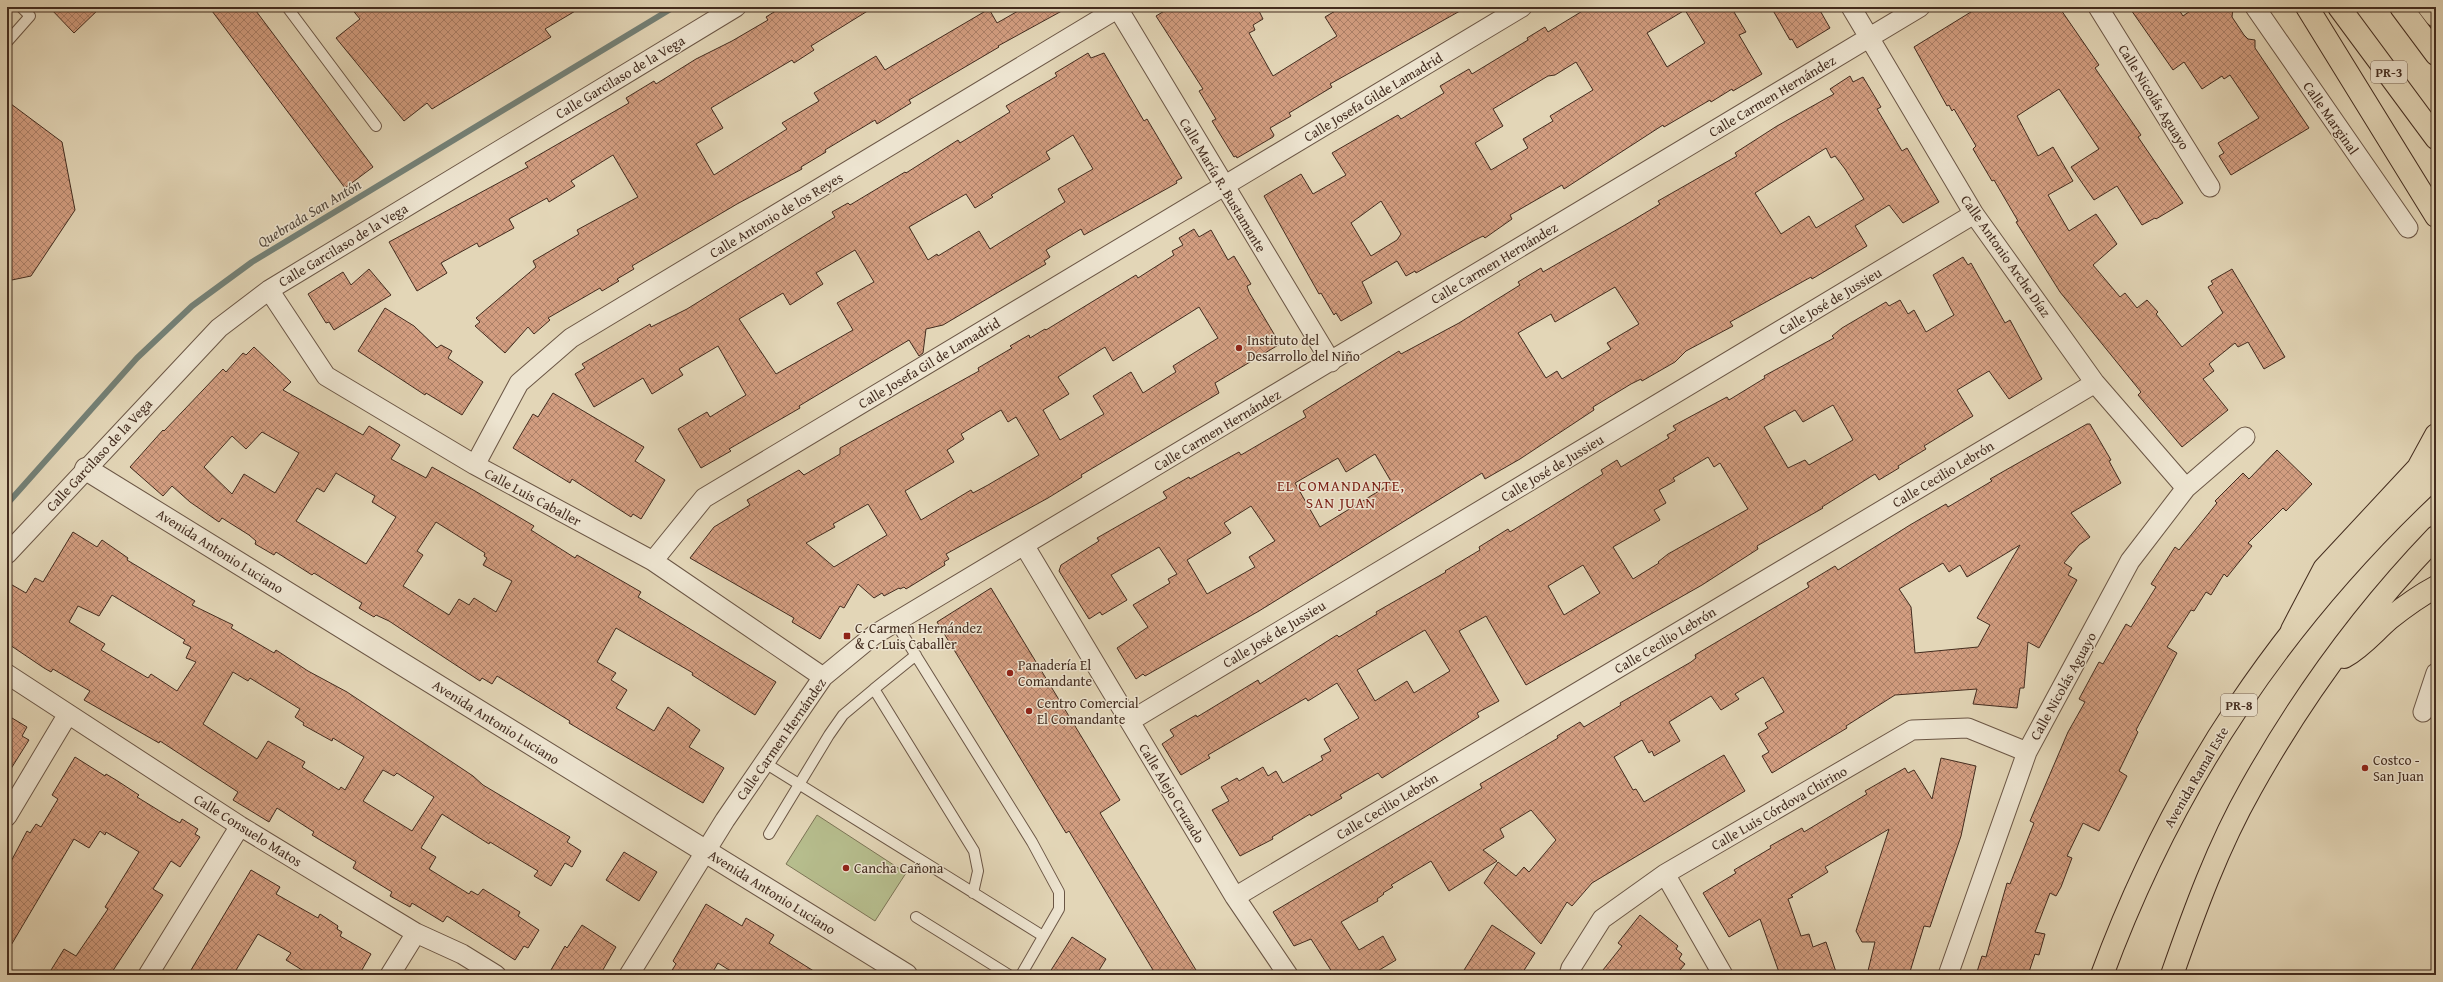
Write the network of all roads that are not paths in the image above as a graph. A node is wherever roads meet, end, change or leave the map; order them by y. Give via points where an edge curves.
1 (21, 7) edge
2 (287, 7) edge
3 (736, 7) edge
4 (1119, 7) edge
5 (1522, 7) edge
6 (1852, 7) edge
7 (1920, 7) edge
8 (2098, 7) edge
9 (2255, 7) edge
10 (2307, 7) edge
11 (2339, 7) edge
12 (2402, 7) edge
13 (2429, 7) edge
14 (2436, 16) edge
15 (1869, 38) junction
16 (7, 42) edge
17 (2436, 54) edge
18 (376, 126) dead end
19 (2436, 138) edge
20 (1224, 187) junction
21 (2210, 187) dead end
22 (1974, 214) junction
23 (2436, 216) edge
24 (2408, 228) dead end
25 (268, 290) junction
26 (1331, 362) junction
27 (2095, 383) junction
28 (2436, 435) edge
29 (2245, 437) dead end
30 (475, 466) junction
31 (86, 469) junction
32 (2436, 476) edge
33 (2186, 488) junction
34 (2436, 537) edge
35 (1024, 545) junction
36 (7, 554) edge
37 (653, 561) junction
38 (2436, 587) edge
39 (895, 622) junction
40 (2292, 630) junction
41 (916, 654) junction
42 (2329, 666) junction
43 (2436, 673) edge
44 (7, 674) edge
45 (823, 677) junction
46 (874, 688) junction
47 (2429, 710) edge
48 (68, 714) junction
49 (1130, 721) junction
50 (2027, 752) junction
51 (764, 763) junction
52 (798, 784) junction
53 (7, 816) edge
54 (240, 826) junction
55 (769, 834) dead end
56 (706, 852) junction
57 (1665, 874) junction
58 (973, 893) junction
59 (1235, 897) junction
60 (916, 917) dead end
61 (416, 933) junction
62 (1043, 936) junction
63 (148, 975) edge
64 (390, 975) edge
65 (496, 975) edge
66 (629, 975) edge
67 (906, 975) edge
68 (1010, 975) edge
69 (1021, 975) edge
70 (1288, 975) edge
71 (1569, 975) edge
72 (1723, 975) edge
73 (1948, 975) edge
74 (2102, 975) edge
75 (2172, 975) edge

1 - 16 lane via 30,16
2 - 18 lane
3 - 25 street, Calle Garcilaso de la Vega
4 - 20 street, Calle María R. Bustamante
4 - 30 street, Calle Antonio de los Reyes via 571,338 519,383
5 - 20 street, Calle Josefa Gilde Lamadrid
6 - 15 street, Calle Antonio Arche Díaz
7 - 15 street, Calle Carmen Hernández
8 - 21 street, Calle Nicolás Aguayo
9 - 24 street, Calle Marginal
10 - 23 main road
11 - 19 main road, PR-3
12 - 17 main road
13 - 14 main road
15 - 22 street, Calle Antonio Arche Díaz
15 - 26 street, Calle Carmen Hernández
20 - 26 street, Calle María R. Bustamante
20 - 37 street, Calle Josefa Gil de Lamadrid via 704,498
22 - 27 street, Calle Antonio Arche Díaz
22 - 49 street, Calle José de Jussieu
25 - 30 street, Calle Luis Caballer via 326,376
25 - 31 street, Calle Garcilaso de la Vega via 219,328
26 - 35 street, Calle Carmen Hernández
27 - 33 street, Calle Antonio Arche Díaz
27 - 59 street, Calle Cecilio Lebrón
28 - 40 main road via 2418,468 2324,569
29 - 33 street, Calle Nicolás Aguayo
30 - 37 street, Calle Luis Caballer
31 - 36 street, Calle Garcilaso de la Vega
31 - 56 street, Avenida Antonio Luciano
32 - 40 main road, Avenida Ramal Este / PR-8 via 2370,540
33 - 50 street, Calle Nicolás Aguayo via 2130,562
34 - 42 main road via 2383,595
35 - 39 street, Calle Carmen Hernández
35 - 49 street, Calle Alejo Cruzado
37 - 45 street, Calle Luis Caballer
38 - 42 main road via 2388,620 2360,648
39 - 41 lane
39 - 45 street, Calle Carmen Hernández via 874,635
40 - 74 main road, Avenida Ramal Este / PR-8 via 2259,674 2188,785 2144,870
41 - 46 lane
41 - 62 lane via 1032,842 1059,892 1059,909
42 - 75 main road via 2309,692 2250,789 2196,908
43 - 47 street
44 - 48 street, Calle Consuelo Matos
45 - 51 street, Calle Carmen Hernández
46 - 52 lane via 843,715
46 - 58 lane via 974,852 978,871
48 - 53 street
48 - 54 street, Calle Consuelo Matos
49 - 59 street, Calle Alejo Cruzado
50 - 57 street, Calle Luis Córdova Chirino via 1968,728 1912,730
50 - 73 street, Calle Nicolás Aguayo
51 - 52 lane
51 - 56 street, Calle Carmen Hernández
52 - 55 lane
52 - 58 lane
54 - 61 street, Calle Consuelo Matos
54 - 63 street
56 - 66 street, Calle Carmen Hernández
56 - 67 street, Avenida Antonio Luciano
57 - 71 street, Calle Luis Córdova Chirino via 1602,919
57 - 72 street
58 - 62 lane
59 - 70 street, Calle Alejo Cruzado
60 - 68 lane
61 - 64 street
61 - 65 street, Calle Consuelo Matos via 462,954
62 - 69 lane

